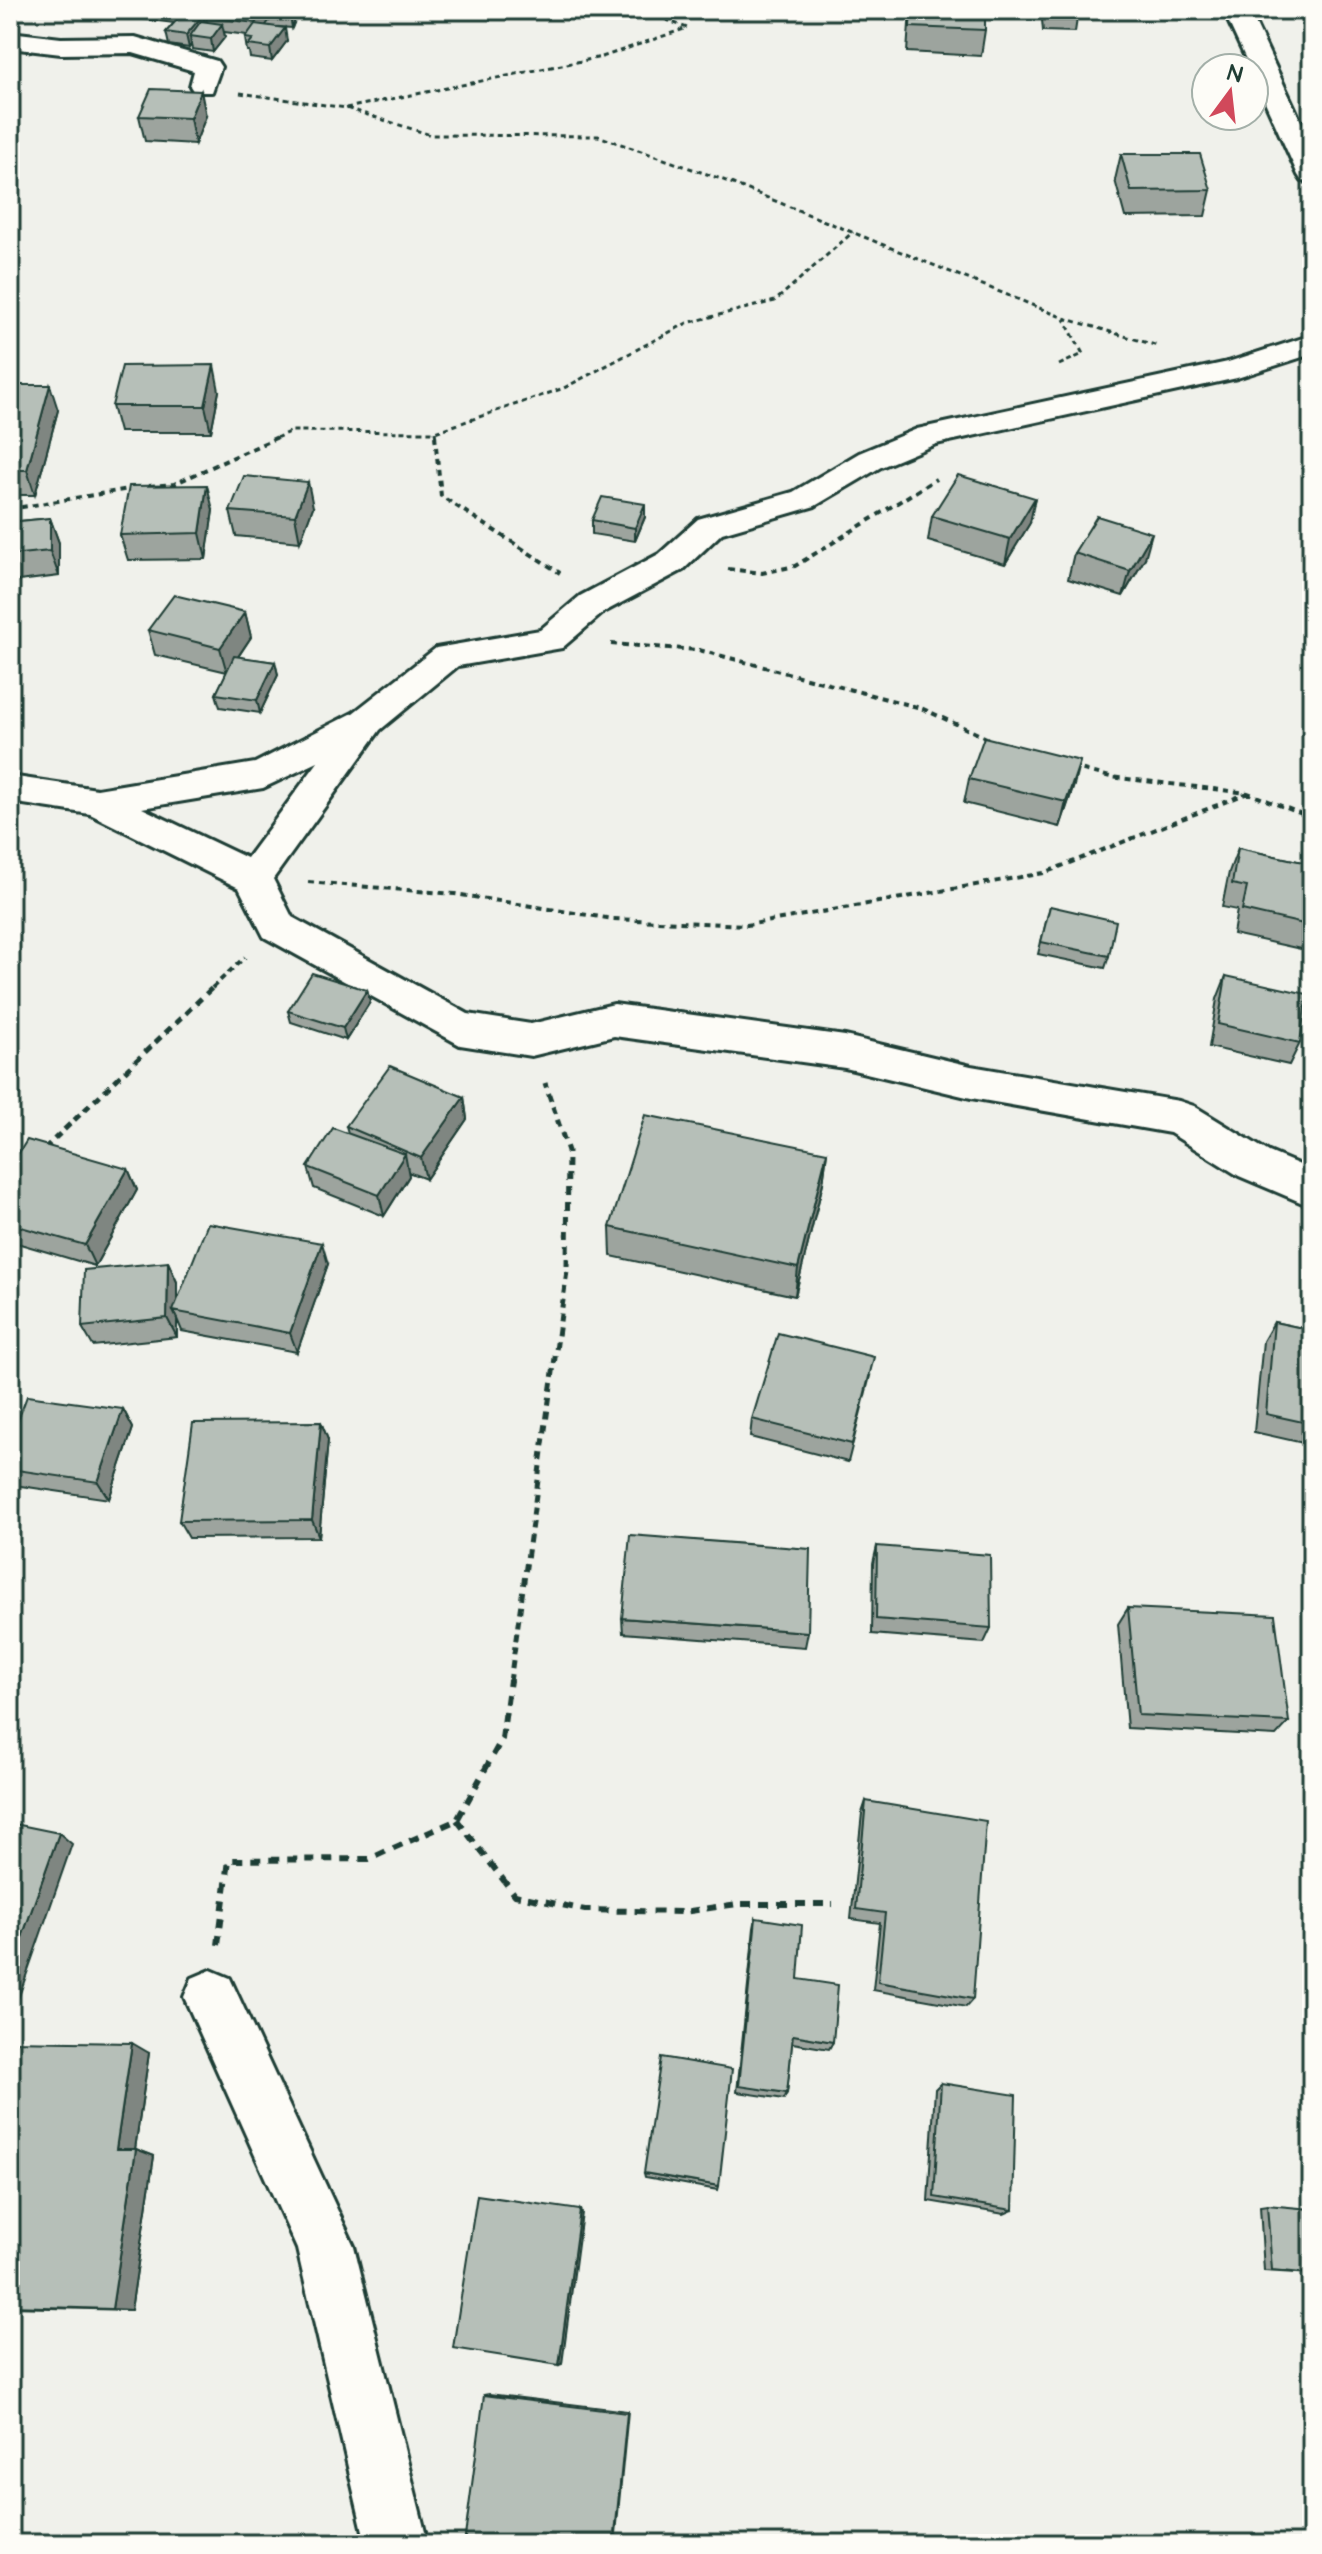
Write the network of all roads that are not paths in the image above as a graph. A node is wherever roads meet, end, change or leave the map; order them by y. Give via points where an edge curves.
1 (1236, 10) edge
2 (10, 40) edge
3 (203, 86) road end
4 (1312, 175) edge
5 (1312, 344) edge
6 (367, 721) junction
7 (10, 789) edge
8 (97, 802) junction
9 (253, 878) junction
10 (1312, 1189) edge
11 (211, 1997) road end
12 (397, 2544) edge

1 - 4 street
2 - 3 street via 135,45 208,67
5 - 6 street via 1237,369 928,436 870,460 804,499 710,526 671,562 592,604 550,640 448,656
6 - 8 street via 263,775
6 - 9 street
7 - 8 street
8 - 9 street
9 - 10 street via 278,927 460,1029 531,1040 614,1020 845,1052 971,1082 1179,1118 1254,1164
11 - 12 street via 325,2246

